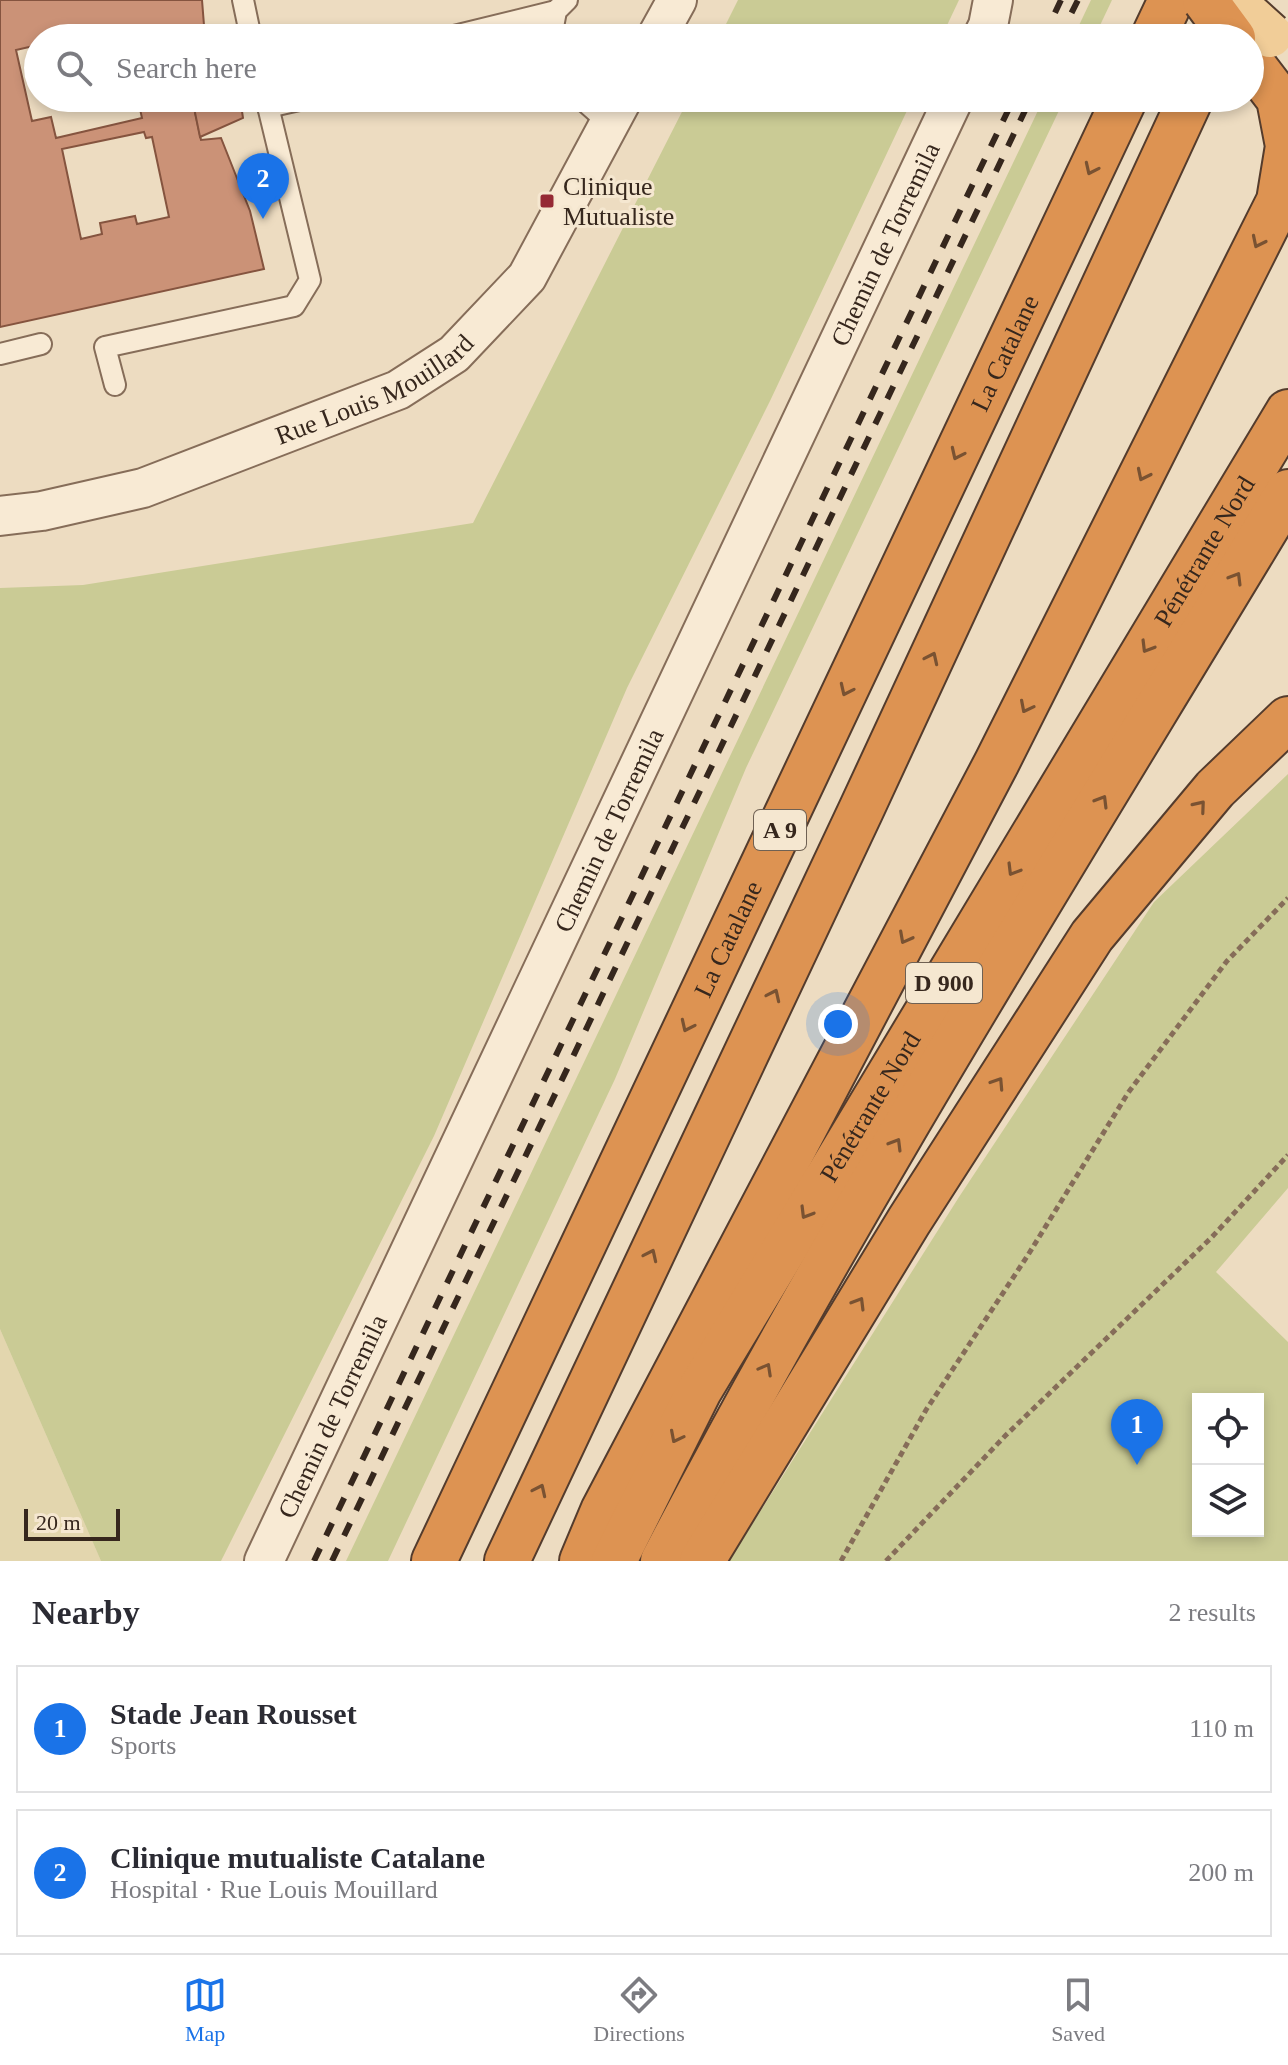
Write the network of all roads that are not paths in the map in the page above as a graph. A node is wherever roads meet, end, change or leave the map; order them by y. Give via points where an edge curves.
1 (243, 0) edge
2 (677, 0) edge
3 (993, 0) edge
4 (1171, 0) edge
5 (1205, 0) edge
6 (1234, 0) edge
7 (562, 6) edge
8 (248, 24) edge
9 (497, 24) edge
10 (664, 24) edge
11 (988, 24) edge
12 (1160, 24) edge
13 (1225, 24) edge
14 (1228, 24) edge
15 (1243, 24) edge
16 (1264, 72) edge
17 (269, 112) edge
18 (615, 112) edge
19 (947, 112) edge
20 (1118, 112) edge
21 (1185, 112) edge
22 (41, 344) dead end
23 (0, 354) edge
24 (115, 385) dead end
25 (1288, 412) edge
26 (1288, 492) edge
27 (0, 516) edge
28 (1288, 719) edge
29 (264, 1561) edge
30 (434, 1561) edge
31 (507, 1561) edge
32 (582, 1561) edge
33 (614, 1561) edge
34 (663, 1561) edge
35 (702, 1561) edge

1 - 8 lane
2 - 10 street
3 - 11 street
4 - 12 highway
5 - 14 highway, bridge
6 - 13 highway
6 - 15 main road, bridge
7 - 9 lane
16 -> 32 highway via 1279,99 1288,146 1279,201 1011,735 603,1511
17 - 24 lane via 310,280 294,306 105,347
18 - 27 street, Rue Louis Mouillard via 527,277 454,354 398,390 143,488
19 - 29 street, Chemin de Torremila
20 -> 30 highway, La Catalane / A 9
31 -> 21 highway, A 9
22 - 23 lane
25 -> 33 highway, Pénétrante Nord / D 900 via 699,1391
34 -> 26 highway, Pénétrante Nord / D 900 via 845,1228
35 -> 28 highway via 909,1221 1092,936 1215,789

